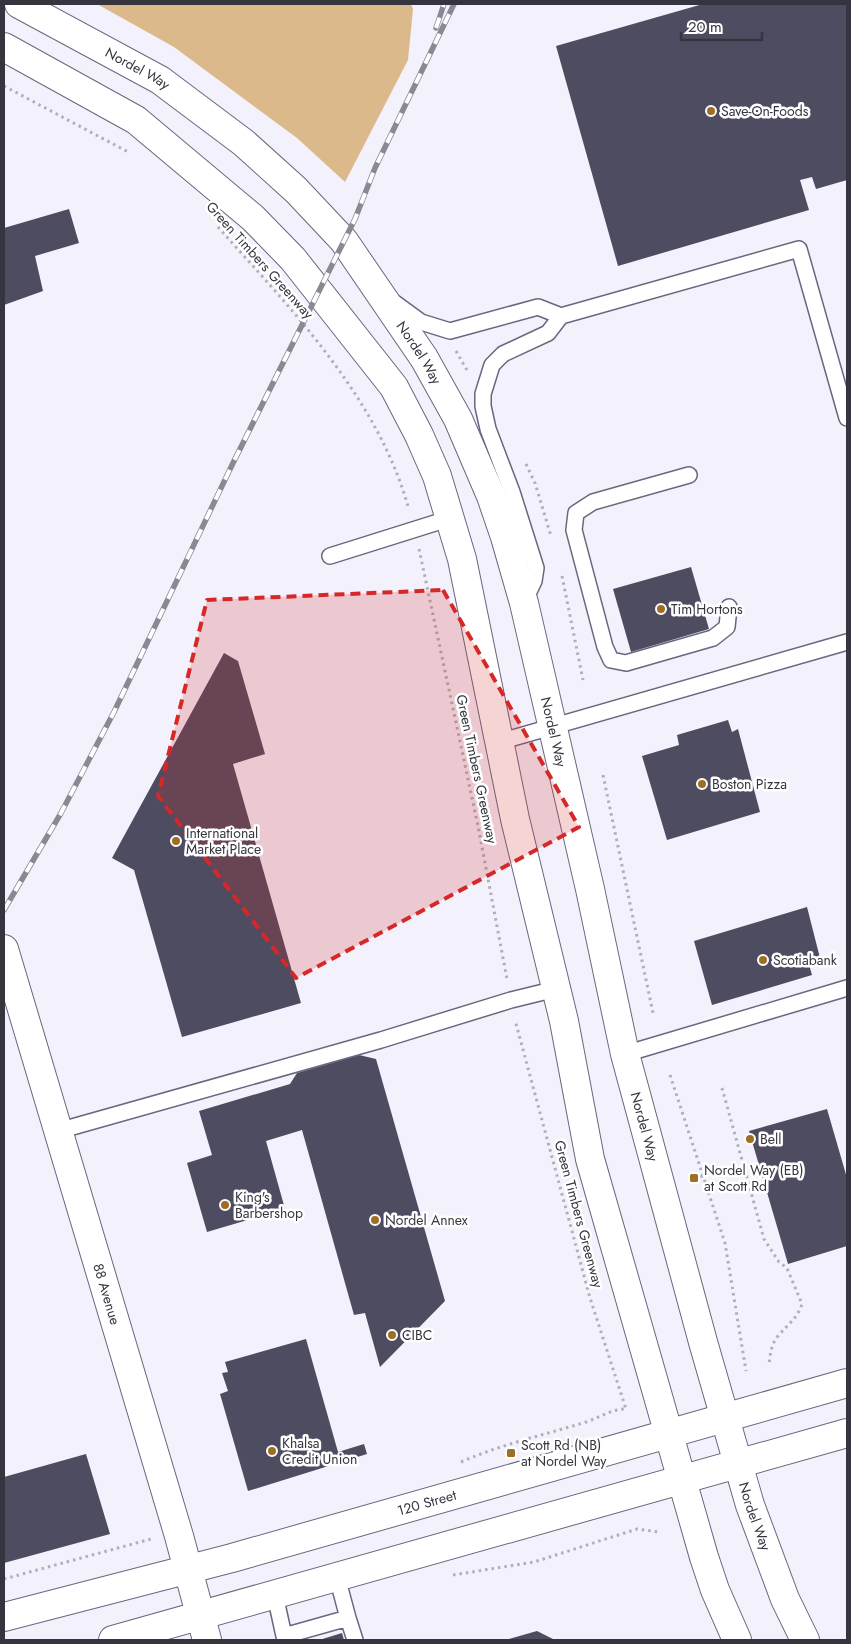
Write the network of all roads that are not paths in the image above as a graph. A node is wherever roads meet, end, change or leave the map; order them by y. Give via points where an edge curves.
1 (20, 4) edge
2 (4, 47) edge
3 (379, 292) junction
4 (561, 316) junction
5 (847, 418) edge
6 (689, 476) dead end
7 (451, 518) junction
8 (330, 556) dead end
9 (524, 603) junction
10 (728, 607) dead end
11 (847, 642) edge
12 (552, 728) junction
13 (499, 742) junction
14 (4, 949) edge
15 (847, 988) edge
16 (556, 989) junction
17 (625, 1054) junction
18 (58, 1131) junction
19 (847, 1382) edge
20 (725, 1418) junction
21 (847, 1433) edge
22 (667, 1434) junction
23 (738, 1464) junction
24 (681, 1479) junction
25 (188, 1569) junction
26 (337, 1577) junction
27 (275, 1595) junction
28 (4, 1617) edge
29 (348, 1618) junction
30 (204, 1628) edge
31 (285, 1638) edge
32 (113, 1640) edge
33 (355, 1640) edge
34 (737, 1640) edge
35 (805, 1640) edge

1 - 3 main road, Nordel Way via 160,80 244,143 296,190 344,241
2 - 7 main road via 136,120 253,218 293,259 402,401 437,476
3 - 4 lane via 421,322 450,331 538,307
3 - 9 main road, Nordel Way via 424,358 458,420 494,504
4 - 5 lane via 799,249
4 - 9 lane via 548,333 502,354 492,366 483,394 488,430 536,568
6 - 10 lane via 593,502 576,513 574,530 605,647 611,660 626,663 713,638 727,627
7 - 8 lane
7 - 13 main road
9 - 12 main road, Nordel Way
11 - 12 lane
12 - 13 lane
12 - 17 main road, Nordel Way
13 - 16 main road
14 - 18 main road, 88 Avenue
15 - 17 lane
16 - 18 lane
16 - 22 main road via 590,1158
17 - 20 main road, Nordel Way
18 - 25 main road, 88 Avenue
19 - 20 main road, 120 Street
20 - 22 main road, 120 Street
20 - 23 main road, Nordel Way
21 - 23 main road
22 - 24 main road
22 - 25 main road, 120 Street
23 - 24 main road
23 - 35 main road, Nordel Way via 769,1558
24 - 26 main road
24 - 34 main road via 715,1590
25 - 28 main road, 120 Street
25 - 30 main road, 88 Avenue
26 - 27 main road
26 - 29 lane
27 - 30 main road
27 - 31 lane
29 - 31 lane
29 - 33 lane
30 - 32 main road

